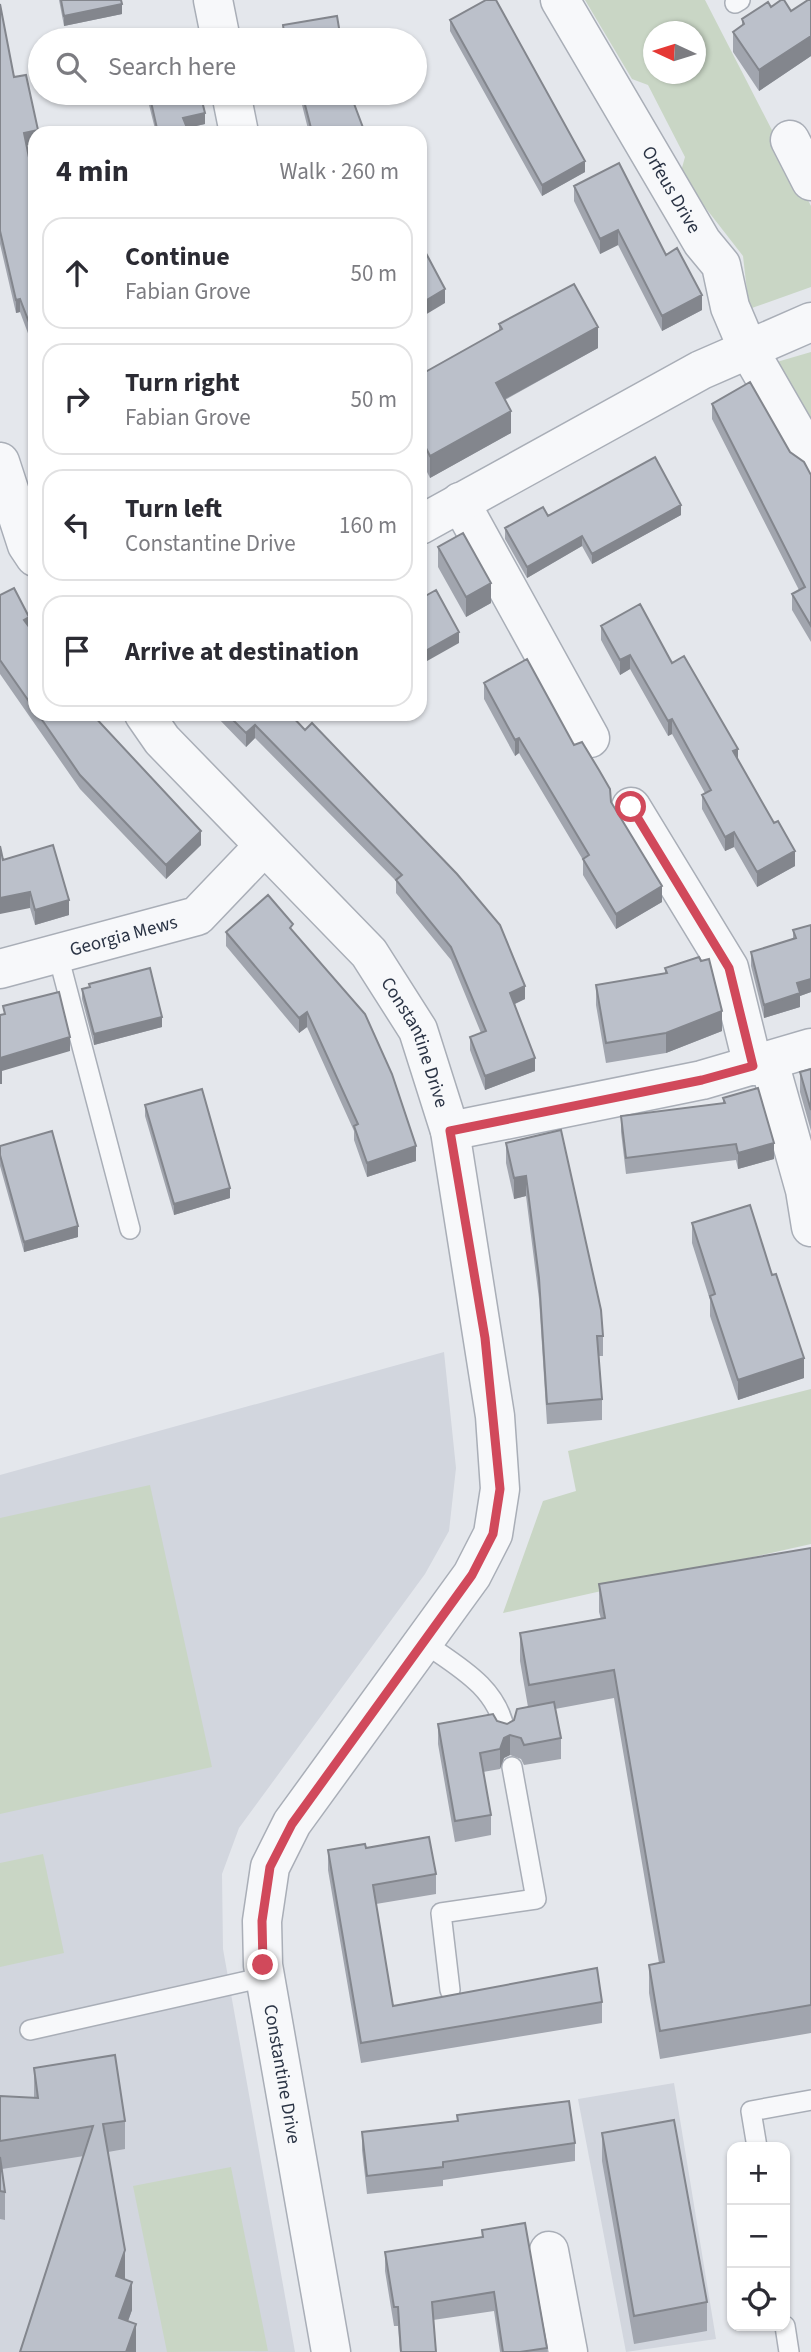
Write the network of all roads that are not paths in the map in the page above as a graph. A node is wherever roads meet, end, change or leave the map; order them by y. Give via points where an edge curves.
1 (213, 0) edge
2 (560, 0) edge
3 (219, 28) edge
4 (233, 105) edge
5 (238, 126) edge
6 (790, 140) dead end
7 (811, 181) edge
8 (811, 321) edge
9 (747, 347) junction
10 (811, 457) edge
11 (0, 462) edge
12 (460, 502) junction
13 (427, 518) edge
14 (21, 553) edge
15 (155, 721) edge
16 (590, 738) dead end
17 (631, 807) dead end
18 (263, 848) junction
19 (58, 955) junction
20 (0, 969) edge
21 (811, 1048) edge
22 (761, 1064) junction
23 (450, 1131) junction
24 (811, 1227) edge
25 (130, 1229) dead end
26 (423, 1642) junction
27 (505, 1732) edge
28 (512, 1767) dead end
29 (265, 1977) junction
30 (450, 1990) dead end
31 (30, 2030) dead end
32 (811, 2099) edge
33 (756, 2142) edge
34 (549, 2251) dead end
35 (786, 2331) edge
36 (331, 2352) edge
37 (568, 2352) edge
38 (789, 2352) edge

1 - 3 street
2 - 9 street, Orfeus Drive via 702,242 721,265 730,307
4 - 5 street
6 - 7 street
8 - 9 street
9 - 10 street, Orfeus Drive
9 - 12 street
11 - 14 street
12 - 13 street
12 - 16 street
15 - 18 street, Constantine Drive via 162,740
17 - 22 street via 729,968
18 - 19 street, Georgia Mews via 197,916
18 - 23 street, Constantine Drive via 369,953 418,1030
19 - 20 street, Georgia Mews
19 - 25 lane
21 - 22 street
22 - 23 street
22 - 24 street via 805,1190
23 - 26 street, Constantine Drive via 485,1338 500,1489 493,1534 472,1575
26 - 27 lane via 477,1680 498,1709
26 - 29 street, Constantine Drive via 292,1824 270,1867 262,1921
28 - 30 lane via 536,1899 441,1913
29 - 31 lane
29 - 36 street, Constantine Drive
32 - 33 lane via 751,2110
34 - 37 street
35 - 38 lane

